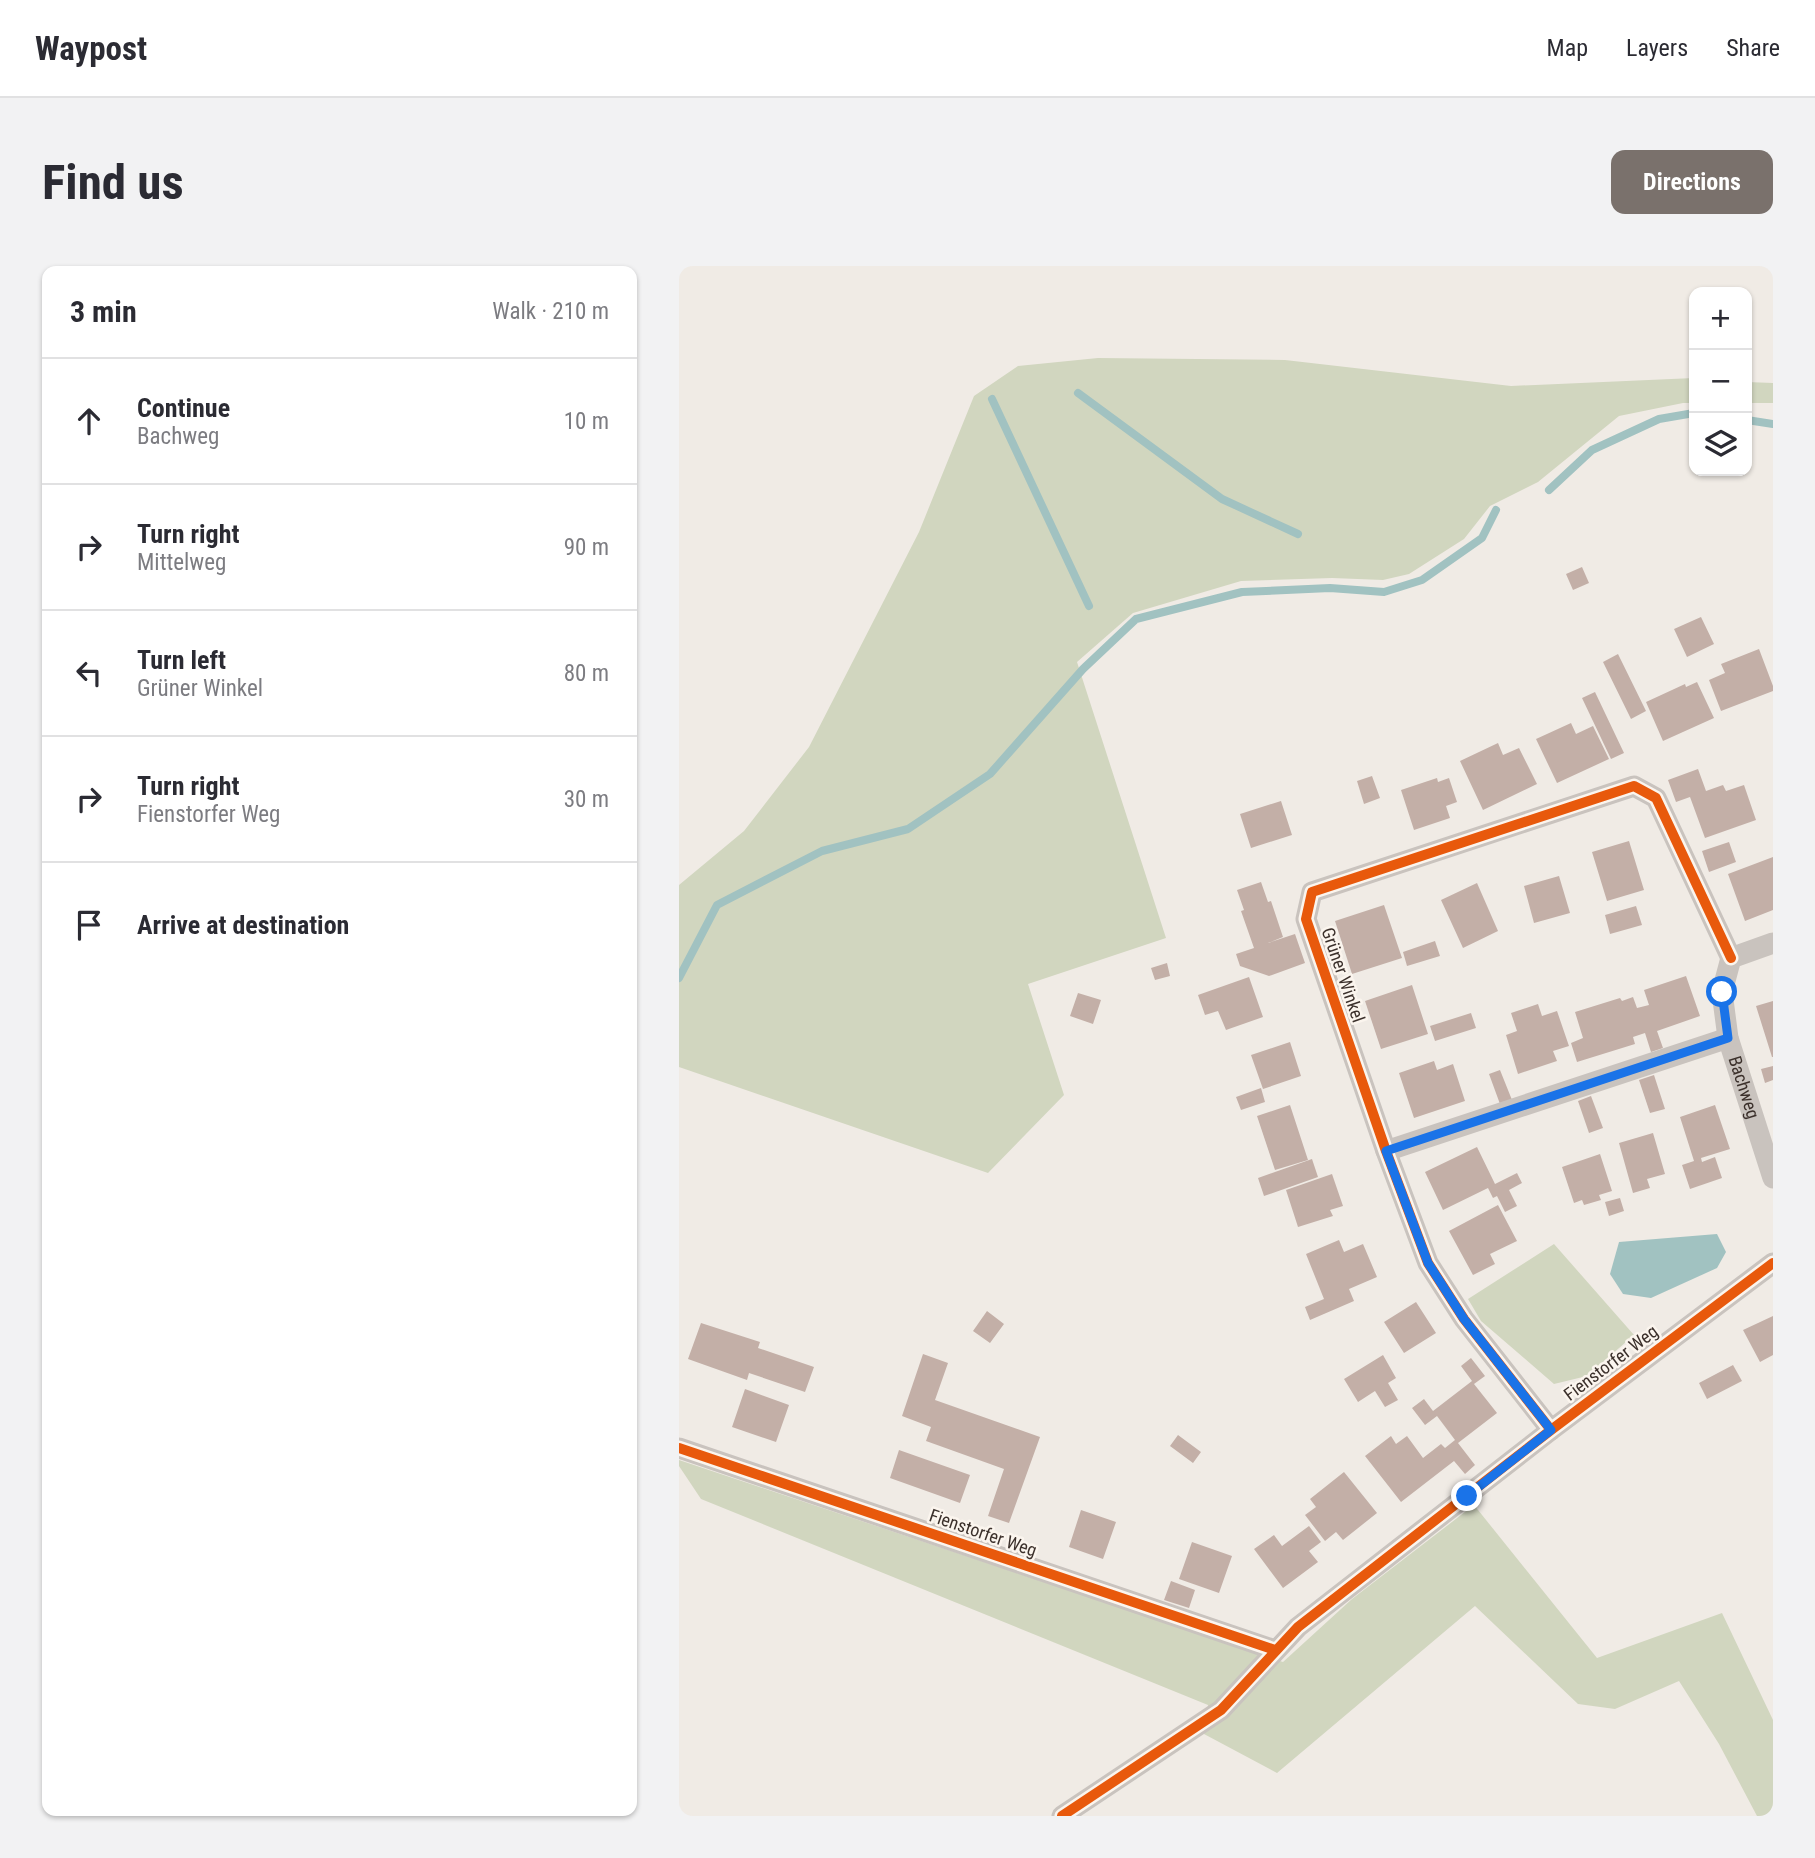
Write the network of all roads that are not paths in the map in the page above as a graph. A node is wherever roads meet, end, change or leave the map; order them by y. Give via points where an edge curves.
1 (1773, 943) edge
2 (1731, 958) junction
3 (1728, 1038) junction
4 (1386, 1151) junction
5 (1773, 1178) edge
6 (1773, 1263) edge
7 (1551, 1430) junction
8 (679, 1448) edge
9 (1275, 1650) junction
10 (1062, 1816) edge

1 - 2 street
2 - 3 street, Bachweg via 1722,992
2 - 4 street, Grüner Winkel via 1655,798 1634,786 1312,892 1306,919
3 - 4 street
3 - 5 street, Bachweg
4 - 7 street, Grüner Winkel via 1428,1263 1464,1319
6 - 7 street, Fienstorfer Weg
7 - 9 street, Fienstorfer Weg via 1298,1627
8 - 9 street, Fienstorfer Weg
9 - 10 street, Fienstorfer Weg via 1221,1710

